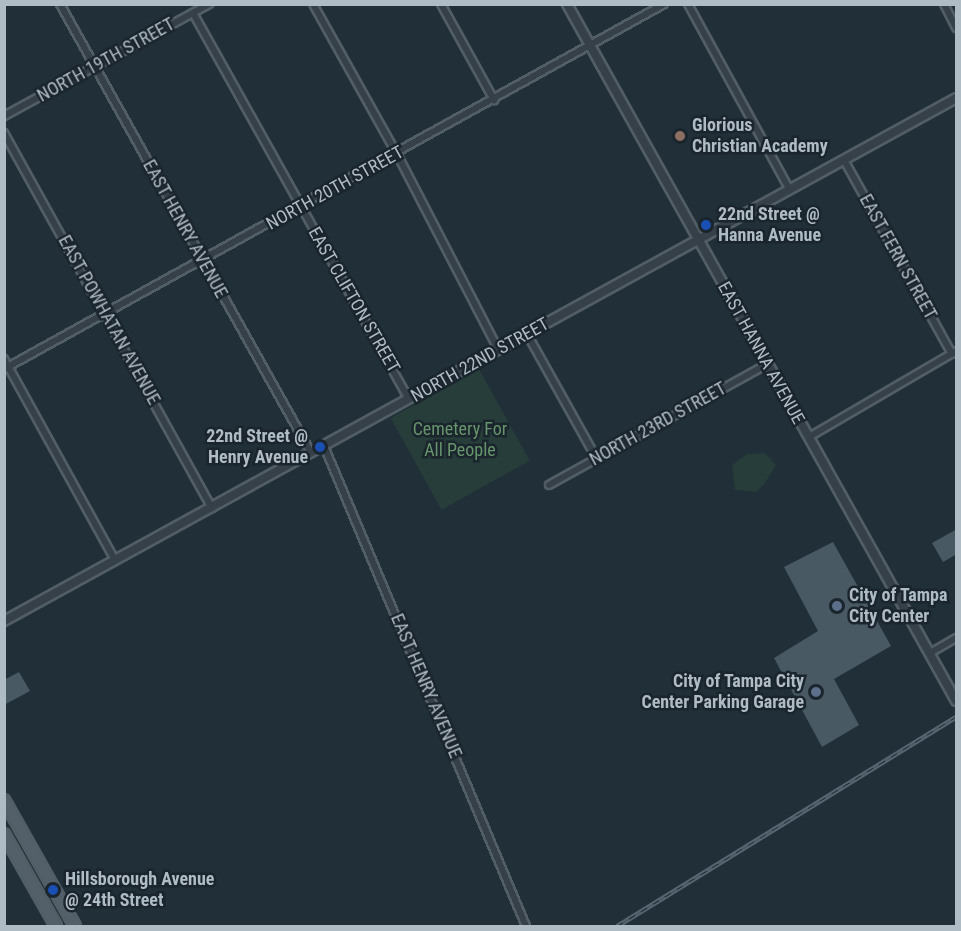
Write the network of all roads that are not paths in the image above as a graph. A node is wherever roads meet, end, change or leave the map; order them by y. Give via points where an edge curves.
1 (60, 4) edge
2 (209, 4) edge
3 (313, 4) edge
4 (441, 4) edge
5 (567, 4) edge
6 (664, 4) edge
7 (688, 4) edge
8 (944, 4) edge
9 (193, 13) junction
10 (957, 28) edge
11 (591, 46) junction
12 (94, 66) junction
13 (957, 98) edge
14 (494, 100) junction
15 (4, 116) edge
16 (4, 133) edge
17 (397, 154) junction
18 (844, 160) junction
19 (790, 190) junction
20 (300, 207) junction
21 (698, 240) junction
22 (202, 261) junction
23 (105, 313) junction
24 (527, 334) junction
25 (498, 349) junction
26 (954, 353) edge
27 (4, 359) edge
28 (767, 364) junction
29 (6, 368) edge
30 (409, 399) junction
31 (809, 437) junction
32 (324, 446) junction
33 (311, 453) junction
34 (597, 459) junction
35 (549, 485) dead end
36 (212, 508) junction
37 (115, 560) junction
38 (4, 621) edge
39 (957, 638) edge
40 (930, 653) junction
41 (957, 701) edge
42 (4, 800) edge
43 (4, 834) edge
44 (56, 927) edge
45 (75, 927) edge
46 (526, 927) edge

1 - 12 street, EAST HENRY AVENUE
2 - 9 street, NORTH 19TH STREET
3 - 17 street
4 - 14 street
5 - 11 street, EAST HANNA AVENUE
6 - 11 street, NORTH 20TH STREET
7 - 19 street
8 - 10 street
9 - 12 street, NORTH 19TH STREET
9 - 20 street, EAST CLIFTON STREET
11 - 14 street, NORTH 20TH STREET
11 - 21 street, EAST HANNA AVENUE
12 - 15 street, NORTH 19TH STREET
12 - 22 street, EAST HENRY AVENUE
13 - 18 street, NORTH 22ND STREET
14 - 17 street, NORTH 20TH STREET
16 - 23 street, EAST POWHATAN AVENUE
17 - 20 street, NORTH 20TH STREET
17 - 25 street
18 - 19 street, NORTH 22ND STREET
18 - 26 street, EAST FERN STREET
19 - 21 street, NORTH 22ND STREET
20 - 22 street, NORTH 20TH STREET
20 - 30 street, EAST CLIFTON STREET
21 - 24 street, NORTH 22ND STREET
21 - 28 street, EAST HANNA AVENUE
22 - 23 street, NORTH 20TH STREET
22 - 33 street, EAST HENRY AVENUE
23 - 29 street, NORTH 20TH STREET
23 - 36 street, EAST POWHATAN AVENUE
24 - 25 street, NORTH 22ND STREET
24 - 34 street
25 - 30 street, NORTH 22ND STREET
26 - 31 street
27 - 29 street
28 - 31 street, EAST HANNA AVENUE
28 - 34 street, NORTH 23RD STREET
29 - 37 street
30 - 32 street, NORTH 22ND STREET
31 - 40 street, EAST HANNA AVENUE
32 - 33 street, NORTH 22ND STREET
32 - 46 street, EAST HENRY AVENUE
33 - 36 street, NORTH 22ND STREET
34 - 35 street, NORTH 23RD STREET
36 - 37 street, NORTH 22ND STREET
37 - 38 street, NORTH 22ND STREET
39 - 40 street
40 - 41 street, EAST HANNA AVENUE
42 - 45 main road
43 - 44 main road

